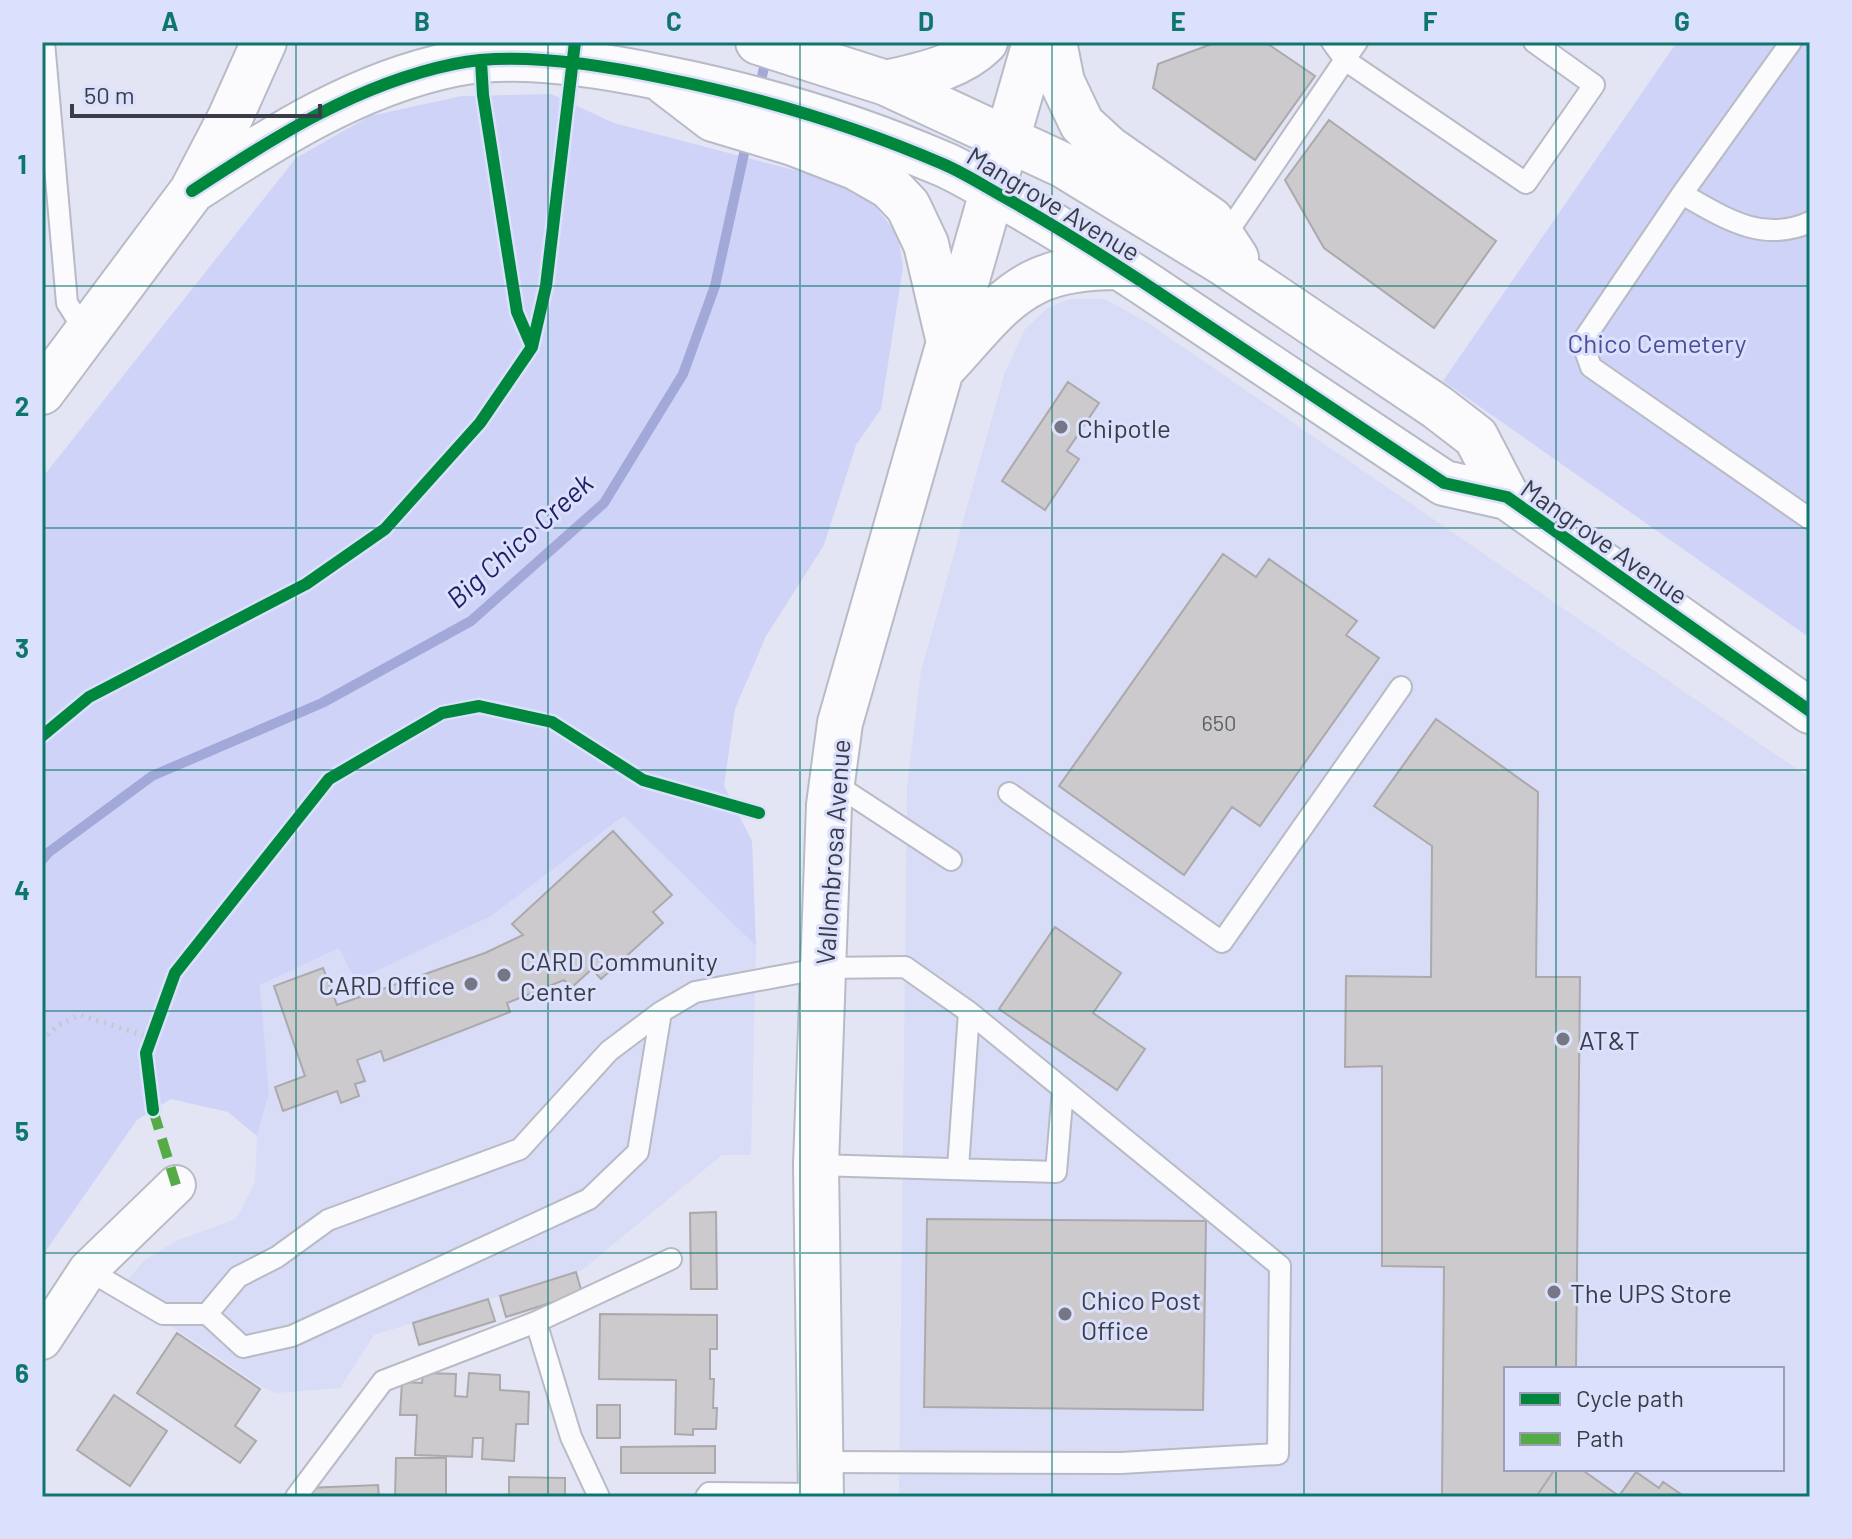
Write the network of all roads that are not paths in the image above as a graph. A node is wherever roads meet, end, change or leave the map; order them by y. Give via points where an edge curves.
1 (44, 42) edge
2 (264, 42) edge
3 (758, 42) edge
4 (985, 42) edge
5 (1035, 42) edge
6 (1054, 42) edge
7 (1332, 42) edge
8 (1357, 42) edge
9 (1534, 42) edge
10 (1791, 42) edge
11 (1345, 60) junction
12 (886, 83) junction
13 (797, 127) junction
14 (1008, 137) junction
15 (192, 191) junction
16 (993, 191) junction
17 (1682, 194) junction
18 (1810, 222) edge
19 (1223, 239) junction
20 (1120, 267) junction
21 (1250, 281) junction
22 (86, 333) junction
23 (946, 355) junction
24 (42, 392) edge
25 (1507, 497) junction
26 (1810, 519) edge
27 (1401, 687) dead end
28 (1810, 711) edge
29 (832, 782) junction
30 (1009, 793) dead end
31 (951, 860) dead end
32 (824, 968) junction
33 (661, 1012) junction
34 (969, 1012) junction
35 (1063, 1090) junction
36 (816, 1165) junction
37 (958, 1168) junction
38 (176, 1185) dead end
39 (671, 1259) dead end
40 (88, 1270) junction
41 (207, 1314) junction
42 (536, 1322) junction
43 (42, 1340) edge
44 (820, 1484) edge
45 (296, 1497) edge
46 (599, 1497) edge
47 (706, 1497) edge

1 - 22 lane via 67,303
2 - 15 street
3 - 12 street, Mangrove Avenue
4 - 12 street via 935,71
5 - 14 street, Vallombrosa Avenue
6 - 19 street via 1062,82 1082,124 1211,220
7 - 11 lane
8 - 11 lane
9 - 11 lane via 1594,85 1526,183
10 - 17 lane
11 - 19 lane
12 - 14 street, Mangrove Avenue
13 - 15 street via 713,119 657,77 602,66 535,60 458,63 403,76 324,110
13 - 16 street, Mangrove Avenue via 946,165
13 - 23 street via 890,187 908,206 926,244
14 - 16 street, Vallombrosa Avenue
14 - 21 street, Mangrove Avenue via 1063,165
15 - 22 street
16 - 20 street, Mangrove Avenue
16 - 23 street, Vallombrosa Avenue
17 - 18 lane via 1756,230 1792,230
17 - 26 lane via 1582,342 1591,367
19 - 21 street
20 - 23 street via 1084,268 1036,281
20 - 25 street, Mangrove Avenue via 1444,483
21 - 25 street, Mangrove Avenue via 1476,437
22 - 24 street
23 - 29 street, Vallombrosa Avenue via 840,723
25 - 28 street, Mangrove Avenue
27 - 30 lane via 1222,942
29 - 31 lane
29 - 32 street, Vallombrosa Avenue
32 - 33 lane via 695,992
32 - 34 lane via 905,967
32 - 36 street, Vallombrosa Avenue
33 - 41 lane via 609,1051 520,1149 328,1220 238,1277
33 - 41 lane via 638,1152 589,1199 292,1336 243,1347
34 - 35 lane
34 - 37 lane
35 - 37 lane via 1056,1172
35 - 44 lane via 1280,1266 1278,1454
36 - 37 lane
36 - 44 street, Vallombrosa Avenue
38 - 40 street
39 - 42 lane
40 - 41 lane via 163,1314
40 - 43 street
42 - 45 lane via 383,1381
42 - 46 lane via 571,1437
44 - 47 lane

